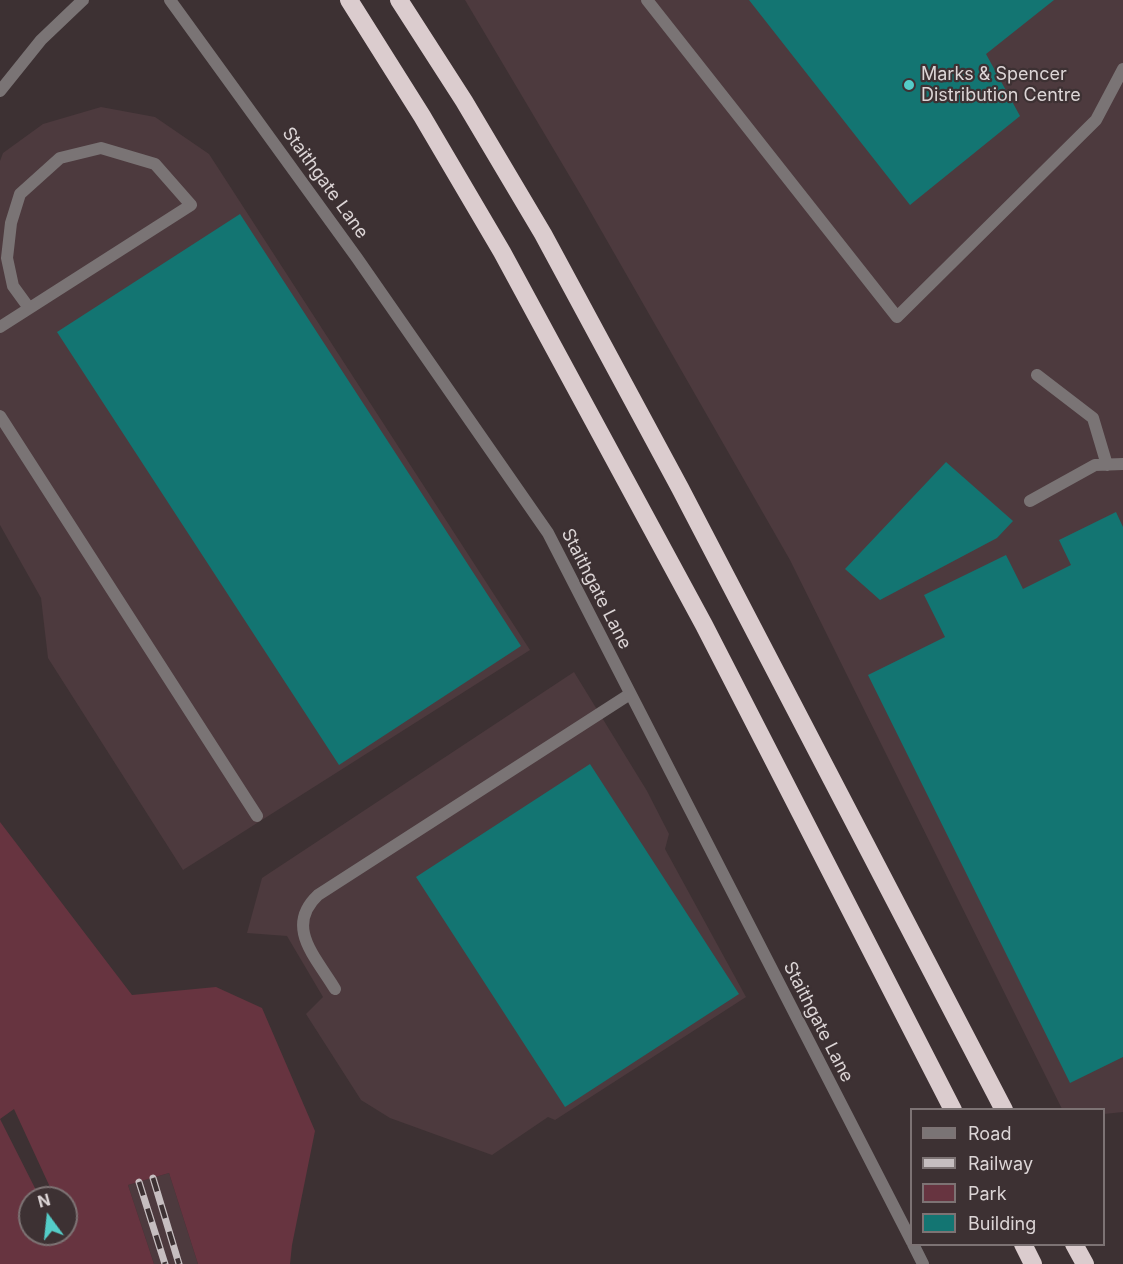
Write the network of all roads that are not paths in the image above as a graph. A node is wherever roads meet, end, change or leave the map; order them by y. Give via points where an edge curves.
1 (83, 0) edge
2 (170, 0) edge
3 (349, 0) edge
4 (399, 0) edge
5 (647, 0) edge
6 (1123, 69) edge
7 (0, 91) edge
8 (29, 308) junction
9 (0, 327) edge
10 (1037, 375) dead end
11 (0, 416) edge
12 (1123, 464) edge
13 (1107, 465) junction
14 (1030, 501) dead end
15 (630, 694) junction
16 (257, 816) dead end
17 (335, 989) dead end
18 (952, 1108) edge
19 (1003, 1108) edge
20 (910, 1240) edge
21 (913, 1246) edge
22 (1024, 1246) edge
23 (1075, 1246) edge
24 (923, 1264) edge
25 (1033, 1264) edge
26 (1085, 1264) edge

1 - 7 street via 41,40
2 - 15 street, Staithgate Lane via 357,258 548,533
3 - 18 highway via 502,252 704,625
4 - 19 highway via 543,234
5 - 6 street via 897,317 1096,120
8 - 8 street via 190,205 155,164 101,148 60,158 21,194 6,254 13,286
8 - 9 street
10 - 13 street via 1093,418
11 - 16 street
12 - 13 street
13 - 14 street via 1095,465
15 - 17 street via 311,901 305,909 302,928
15 - 20 street, Staithgate Lane
21 - 24 street, Staithgate Lane
22 - 25 highway
23 - 26 highway

